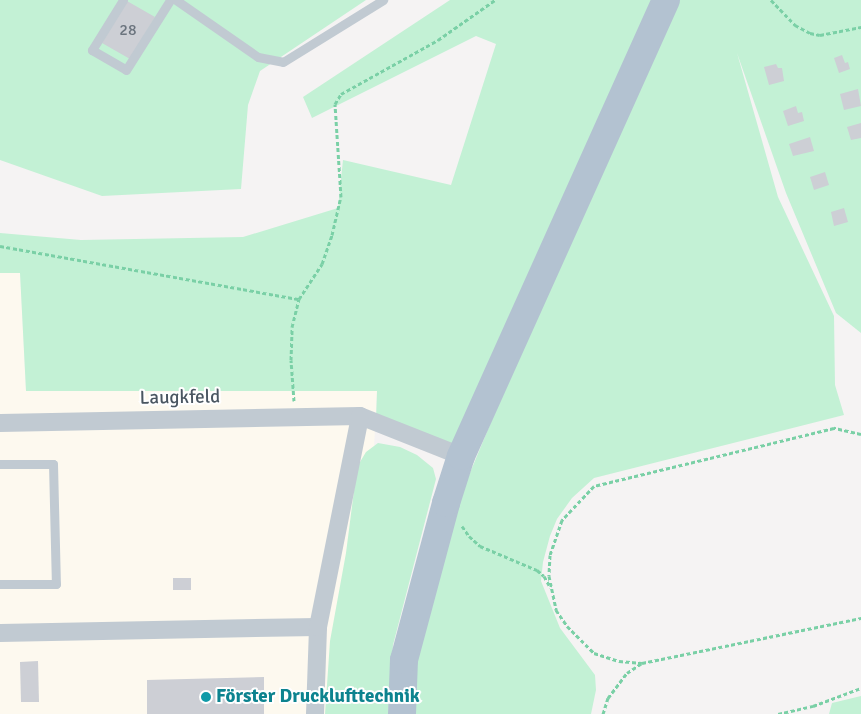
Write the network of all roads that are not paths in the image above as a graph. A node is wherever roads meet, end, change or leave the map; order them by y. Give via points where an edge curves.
1 (123, 0) edge
2 (170, 0) edge
3 (176, 0) edge
4 (383, 0) edge
5 (666, 0) edge
6 (360, 416) junction
7 (0, 423) edge
8 (461, 456) junction
9 (0, 464) edge
10 (0, 584) edge
11 (318, 627) junction
12 (0, 633) edge
13 (314, 714) edge
14 (402, 714) edge

1 - 2 lane via 92,50 126,70
3 - 4 lane via 258,57 283,62
5 - 8 main road
6 - 7 street, Laugkfeld
6 - 8 street, Laugkfeld
6 - 11 street
8 - 14 main road via 404,660
9 - 10 lane via 53,464 56,584
11 - 12 street
11 - 13 street

